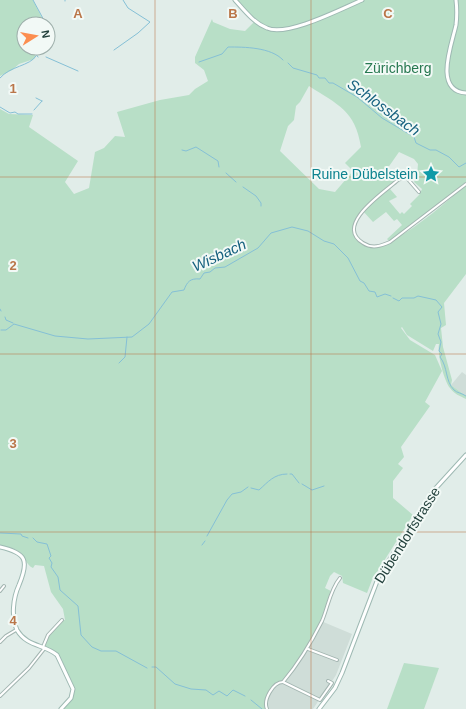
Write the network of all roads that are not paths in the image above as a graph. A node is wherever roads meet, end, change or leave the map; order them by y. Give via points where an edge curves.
1 (234, 0) edge
2 (362, 0) edge
3 (456, 0) edge
4 (466, 93) edge
5 (466, 184) edge
6 (419, 192) dead end
7 (466, 455) edge
8 (0, 547) edge
9 (340, 578) dead end
10 (4, 586) dead end
11 (0, 591) edge
12 (62, 620) dead end
13 (17, 629) junction
14 (0, 642) edge
15 (43, 648) junction
16 (308, 649) junction
17 (337, 660) dead end
18 (328, 681) dead end
19 (283, 682) junction
20 (0, 696) edge
21 (61, 709) edge
22 (267, 709) edge
23 (319, 709) edge

1 - 2 street via 260,25 278,31 293,28
3 - 4 street via 457,16 447,77 453,88
5 - 6 street via 390,242 372,246 357,238 355,225 358,214 398,180 406,177
7 - 23 street, Dübendorfstrasse via 435,489 379,576 340,679
8 - 13 street via 19,553 25,562 25,571 15,598 14,616
9 - 16 street
10 - 11 street
12 - 15 street via 48,635
13 - 14 street
13 - 15 street via 28,642
15 - 20 street via 29,668
15 - 21 street via 58,655 73,686 72,696
16 - 17 street
16 - 19 street
18 - 19 street via 332,683 320,700
19 - 22 street via 267,696

